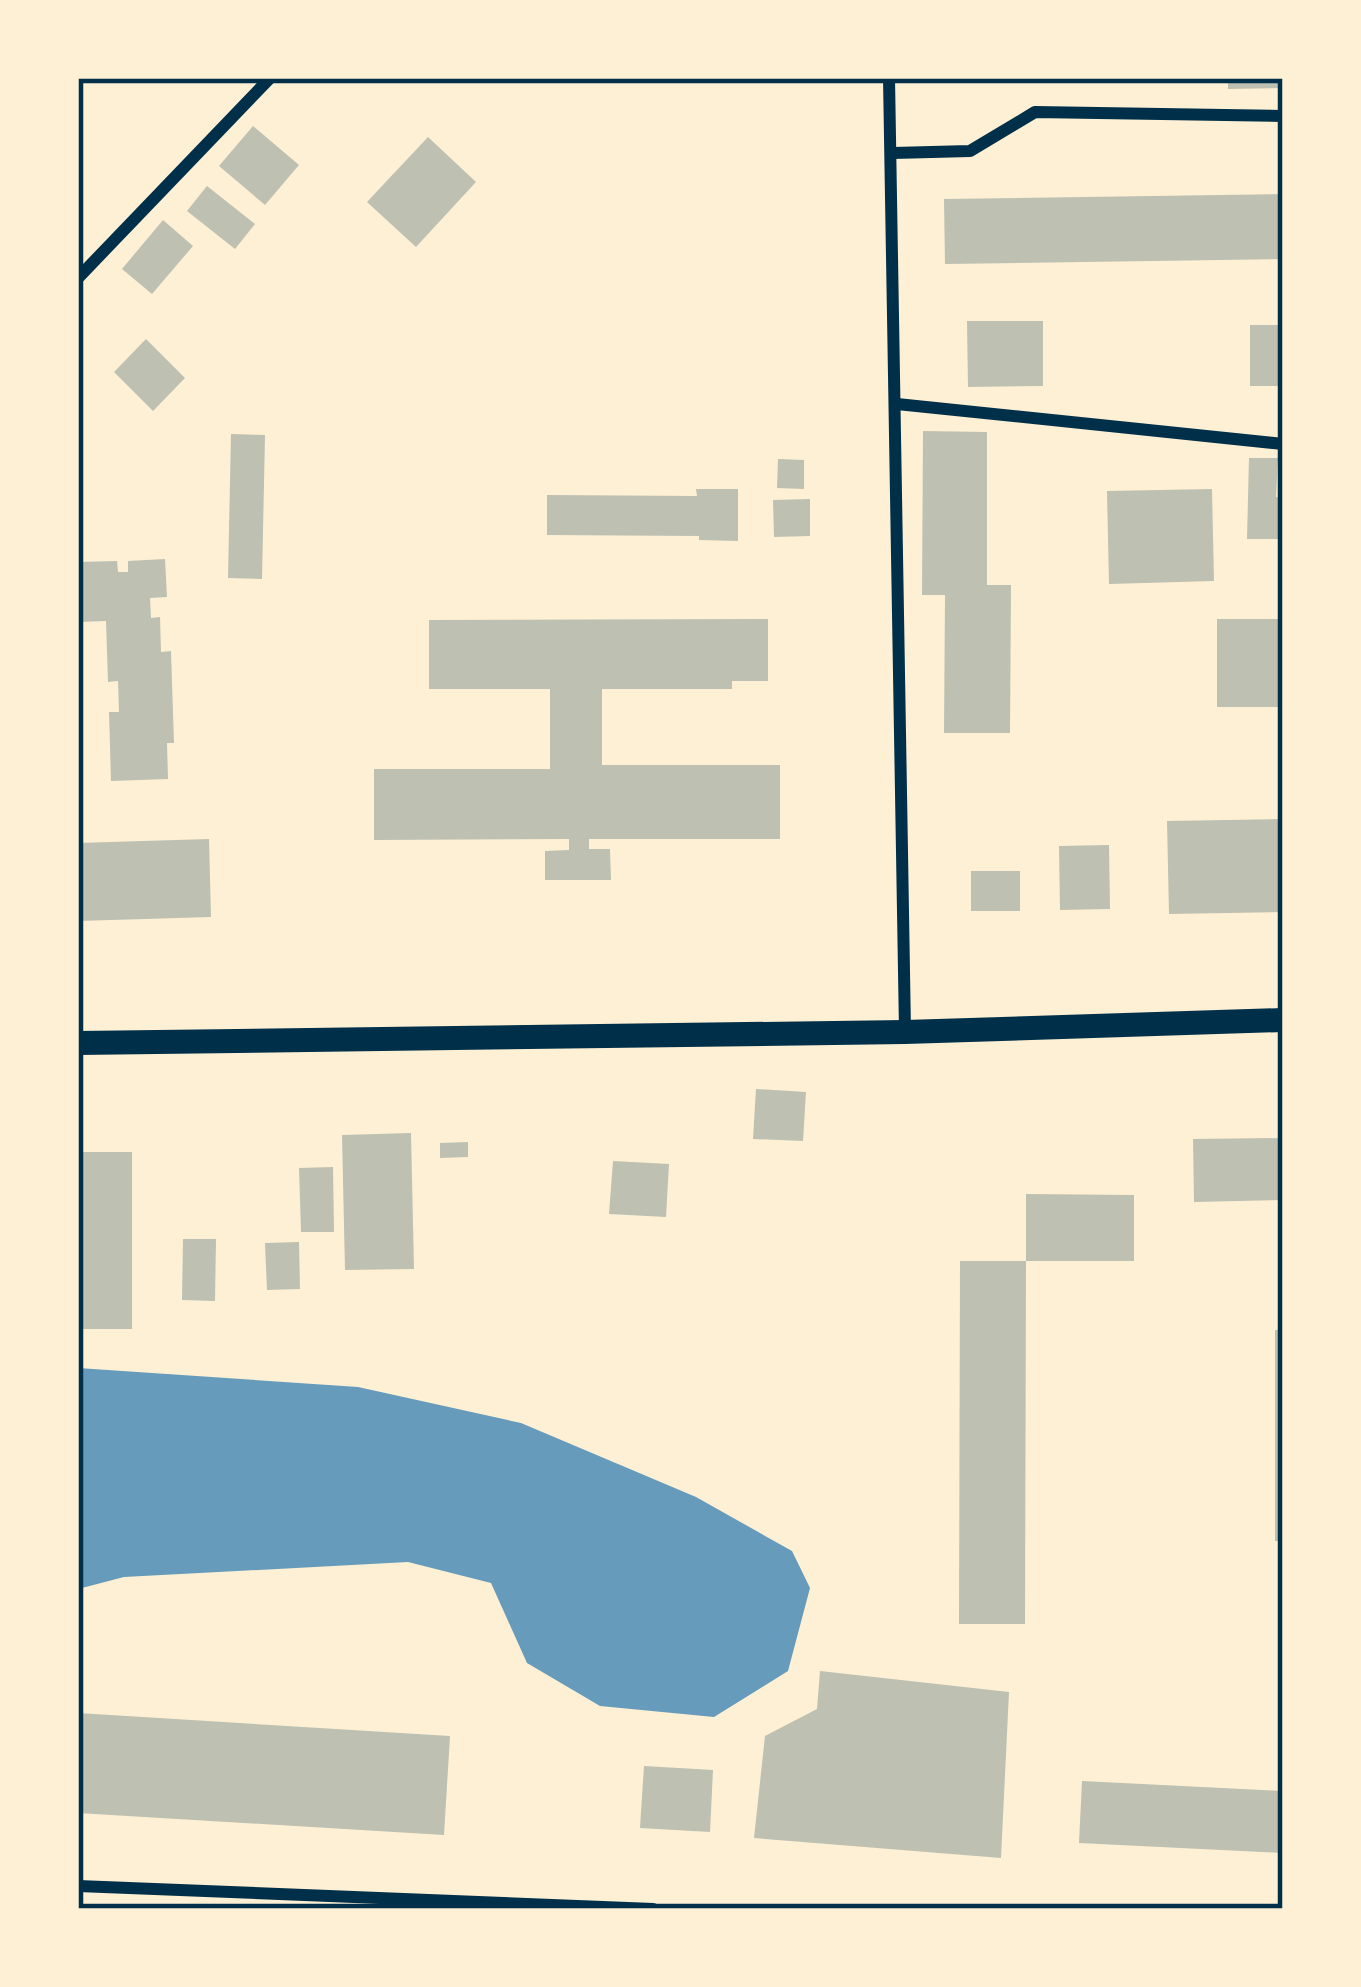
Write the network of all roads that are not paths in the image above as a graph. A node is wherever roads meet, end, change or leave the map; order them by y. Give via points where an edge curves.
1 (270, 78) edge
2 (889, 78) edge
3 (1283, 116) edge
4 (892, 153) junction
5 (78, 278) edge
6 (897, 404) junction
7 (1283, 444) edge
8 (1283, 1020) edge
9 (905, 1032) junction
10 (78, 1043) edge
11 (78, 1886) edge
12 (653, 1909) edge

1 - 5 street
2 - 4 street
3 - 4 street via 1035,112 970,152
4 - 6 street
6 - 7 street
6 - 9 street
8 - 9 main road
9 - 10 main road
11 - 12 street

